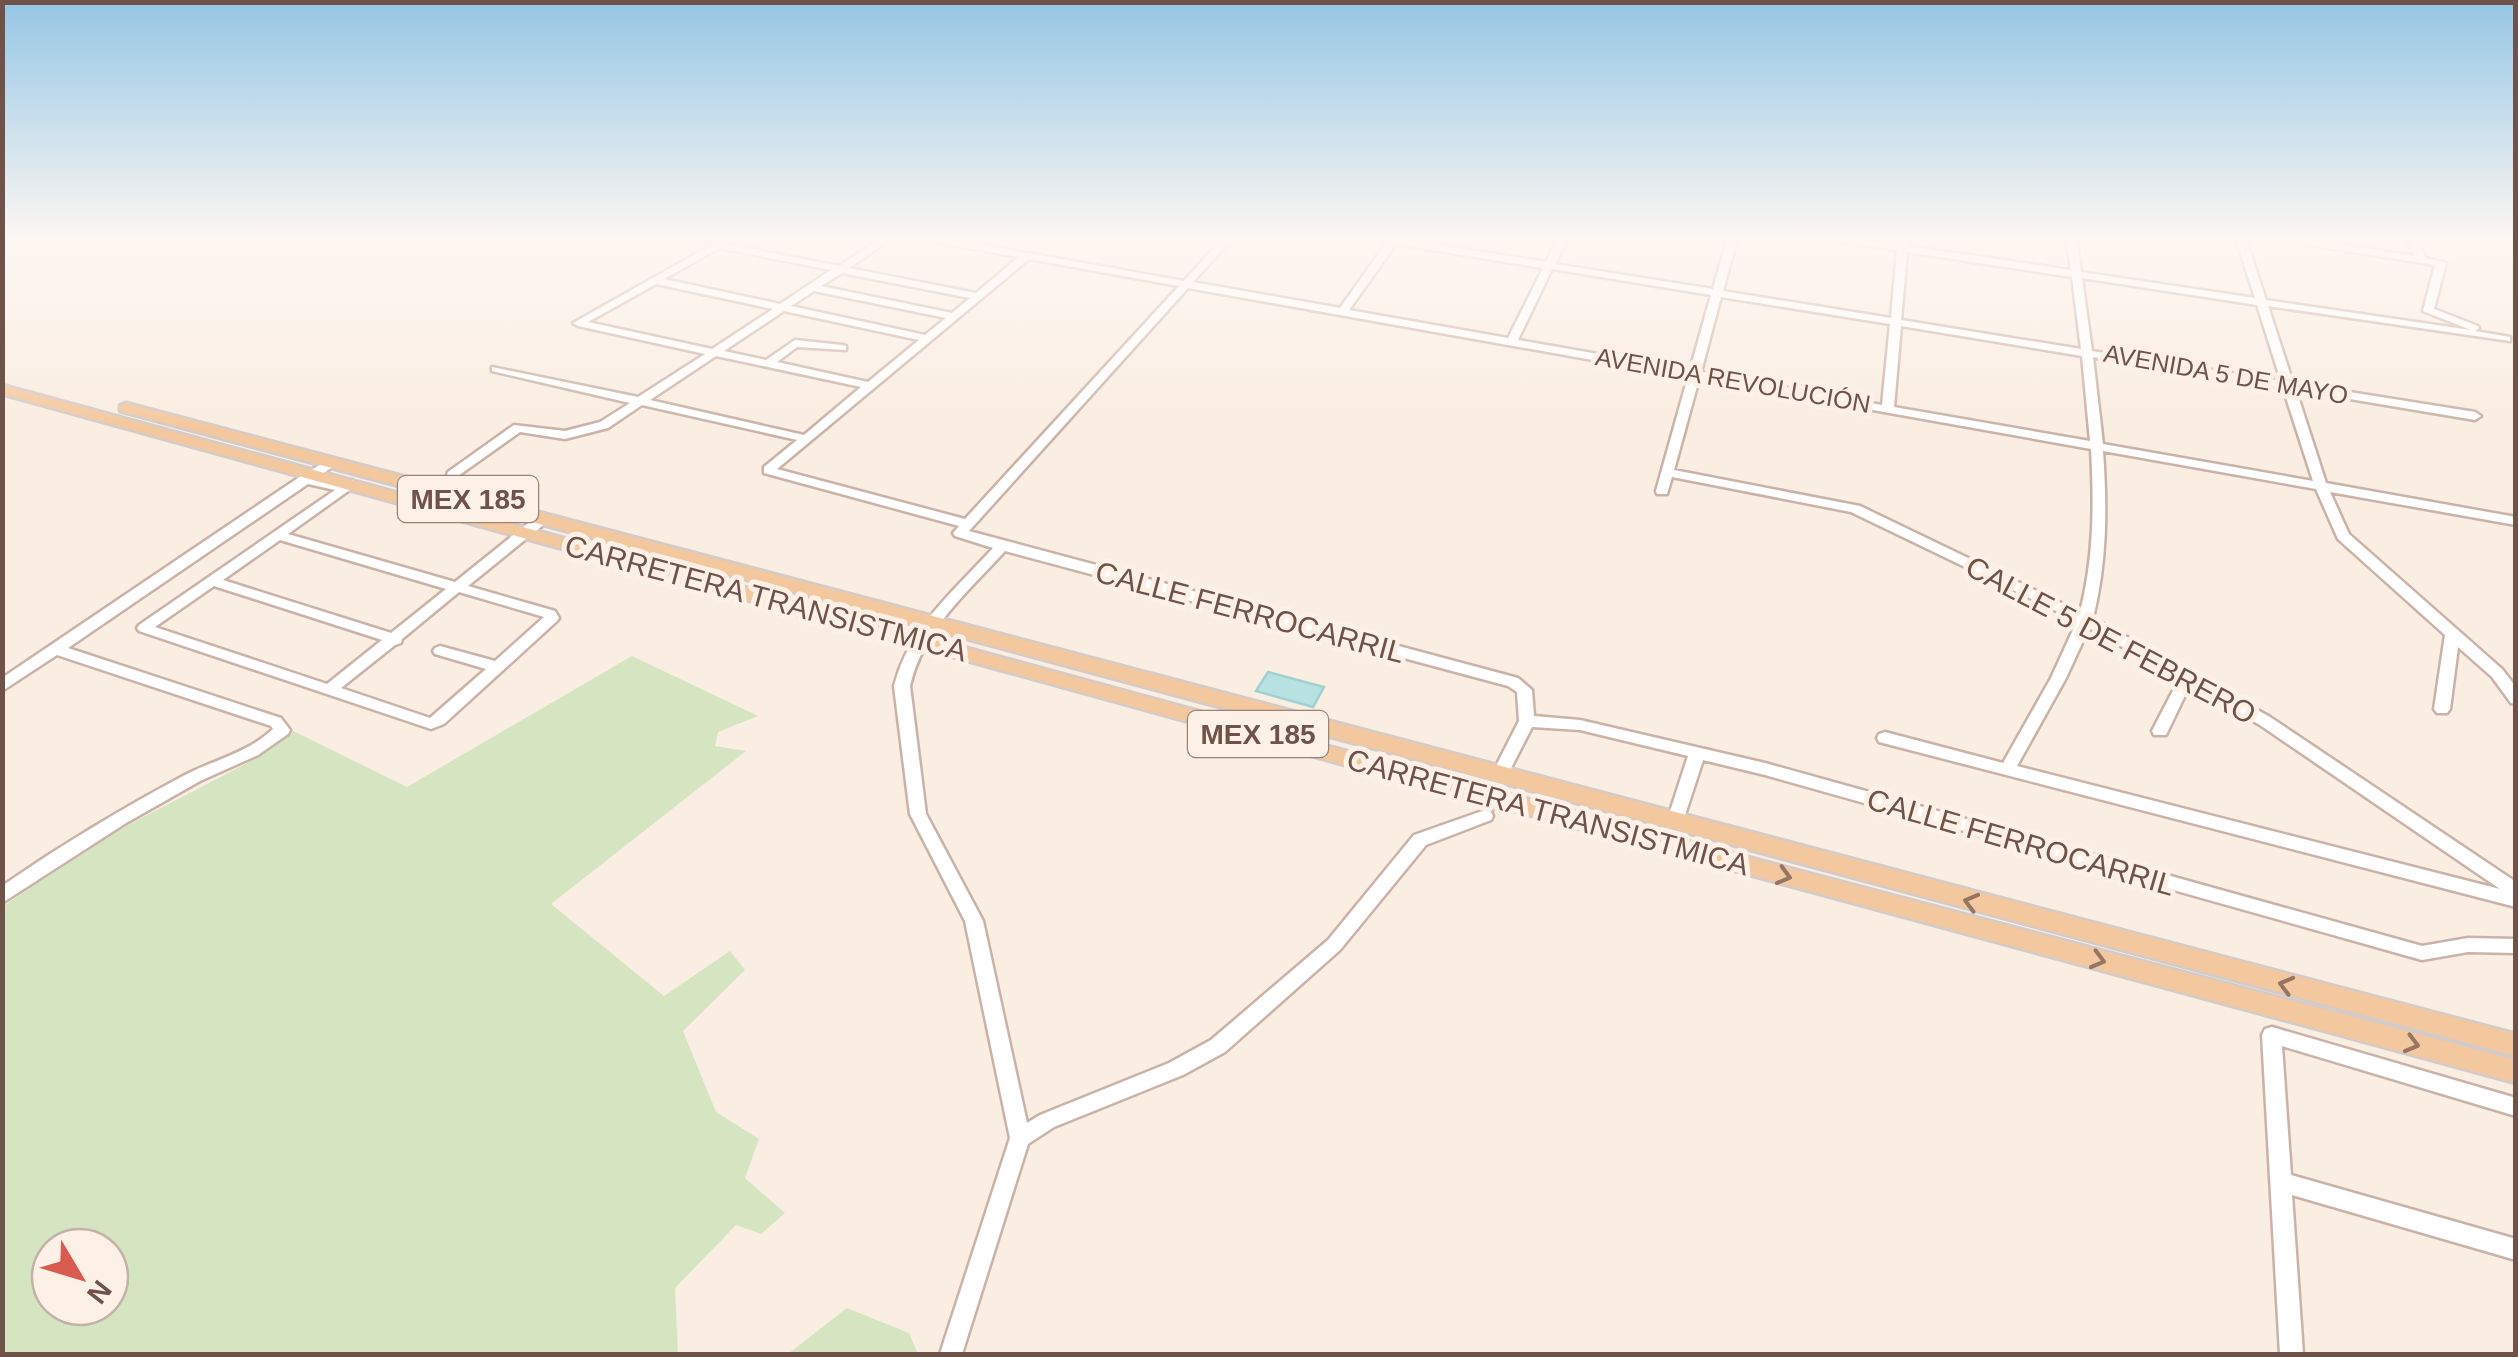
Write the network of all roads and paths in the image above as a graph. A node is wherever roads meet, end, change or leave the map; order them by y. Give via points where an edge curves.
1 (615, 302) edge
2 (754, 302) edge
3 (794, 302) edge
4 (885, 302) edge
5 (968, 302) edge
6 (1168, 302) edge
7 (1293, 302) edge
8 (1350, 302) edge
9 (1531, 302) edge
10 (1713, 302) edge
11 (1778, 302) edge
12 (1898, 302) edge
13 (2079, 302) edge
14 (2258, 302) edge
15 (2430, 302) edge
16 (2262, 303) junction
17 (784, 309) junction
18 (2428, 311) junction
19 (1344, 312) junction
20 (952, 316) junction
21 (1897, 320) junction
22 (2423, 327) junction
23 (926, 338) junction
24 (1513, 340) junction
25 (2511, 341) edge
26 (842, 348) dead end
27 (2084, 350) junction
28 (718, 354) junction
29 (769, 363) junction
30 (496, 368) dead end
31 (1694, 373) junction
32 (2, 375) edge
33 (867, 385) junction
34 (2288, 386) junction
35 (2, 389) edge
36 (644, 401) junction
37 (1888, 408) junction
38 (2475, 416) dead end
39 (803, 438) junction
40 (2095, 446) junction
41 (316, 472) junction
42 (1670, 473) junction
43 (2320, 484) junction
44 (349, 487) junction
45 (426, 488) junction
46 (1662, 491) dead end
47 (2516, 521) edge
48 (968, 524) junction
49 (534, 525) junction
50 (278, 536) junction
51 (1002, 546) junction
52 (213, 580) junction
53 (458, 588) junction
54 (2086, 620) junction
55 (926, 633) junction
56 (2453, 633) junction
57 (396, 640) junction
58 (57, 650) junction
59 (440, 651) dead end
60 (497, 667) junction
61 (2187, 677) junction
62 (2, 686) edge
63 (328, 692) junction
64 (2516, 698) edge
65 (2442, 709) dead end
66 (1527, 721) junction
67 (2160, 731) dead end
68 (1885, 738) dead end
69 (1697, 753) junction
70 (1503, 768) tunnel mouth
71 (2007, 770) junction
72 (1485, 816) dead end
73 (1674, 824) junction
74 (2489, 872) junction
75 (2516, 877) edge
76 (2516, 891) edge
77 (2, 896) edge
78 (2516, 900) edge
79 (2516, 946) edge
80 (2516, 1046) edge
81 (2516, 1072) edge
82 (2516, 1106) edge
83 (1020, 1138) junction
84 (2281, 1182) junction
85 (2516, 1250) edge
86 (951, 1354) edge
87 (2291, 1354) edge

1 - 28 street via 578,323
2 - 17 street
3 - 17 street
4 - 20 street
5 - 20 street
6 - 48 street
7 - 19 street, AVENIDA REVOLUCIÓN
8 - 19 street
9 - 24 street
10 - 31 street
11 - 21 street, AVENIDA 5 DE MAYO
12 - 21 street
13 - 27 street
14 - 16 street
15 - 18 street
16 - 22 street
16 - 34 street
17 - 23 street
17 - 28 street
18 - 22 street
18 - 25 street
19 - 24 street, AVENIDA REVOLUCIÓN
20 - 23 street
21 - 27 street, AVENIDA 5 DE MAYO
21 - 37 street
22 - 25 street
23 - 33 street
24 - 31 street, AVENIDA REVOLUCIÓN
26 - 29 street via 795,344
27 - 34 street, AVENIDA 5 DE MAYO
27 - 40 street
28 - 29 street
28 - 36 street
29 - 33 street
30 - 36 street
31 - 37 street, AVENIDA REVOLUCIÓN
31 - 42 street
32 - 41 main road, CARRETERA TRANSISTMICA / MEX 185
33 - 39 street
34 - 38 street, AVENIDA 5 DE MAYO
34 - 43 street
35 - 41 main road, CARRETERA TRANSISTMICA / MEX 185
36 - 39 street
36 - 45 street via 586,432 518,428 452,475 452,485
37 - 40 street, AVENIDA REVOLUCIÓN
39 - 48 street via 768,470
40 - 43 street, AVENIDA REVOLUCIÓN
40 - 54 street via 2098,567
41 - 44 main road, CARRETERA TRANSISTMICA / MEX 185
41 - 45 main road, CARRETERA TRANSISTMICA / MEX 185
41 - 58 street
42 - 46 street
42 - 54 street, CALLE 5 DE FEBRERO via 1856,509
43 - 47 street, AVENIDA REVOLUCIÓN
43 - 56 street via 2343,536
44 - 49 main road, CARRETERA TRANSISTMICA / MEX 185
44 - 50 street
45 - 49 main road, CARRETERA TRANSISTMICA / MEX 185
48 - 51 street via 960,534
49 - 53 street
49 - 55 main road, CARRETERA TRANSISTMICA / MEX 185
49 - 55 main road, CARRETERA TRANSISTMICA / MEX 185 via 789,606
50 - 52 street
50 - 53 street
51 - 55 street
51 - 66 street, CALLE FERROCARRIL via 1512,682 1524,690
52 - 57 street
52 - 63 street via 146,632
53 - 57 street
53 - 60 street via 552,618
54 - 61 street, CALLE 5 DE FEBRERO
54 - 71 street
55 - 73 main road, CARRETERA TRANSISTMICA / MEX 185 via 1049,656
55 -> 81 main road, CARRETERA TRANSISTMICA / MEX 185
55 - 83 street via 904,666 902,686 918,814 974,921
56 - 64 street
56 - 65 street
57 - 63 street
58 - 62 street
58 - 77 street via 276,722 282,730
59 - 60 street
60 - 63 street via 431,724
61 - 67 street
61 - 74 street, CALLE 5 DE FEBRERO via 2265,721
66 - 69 street, CALLE FERROCARRIL via 1568,723
66 - 70 street
68 - 71 street
69 - 73 street
69 - 79 street, CALLE FERROCARRIL via 2422,953
71 - 78 street
72 - 83 street via 1420,840 1334,945 1218,1046
80 -> 73 main road, CARRETERA TRANSISTMICA / MEX 185
74 - 75 street
74 - 76 street, CALLE 5 DE FEBRERO
82 - 84 street via 2272,1036
83 - 86 street
84 - 85 street
84 - 87 street

